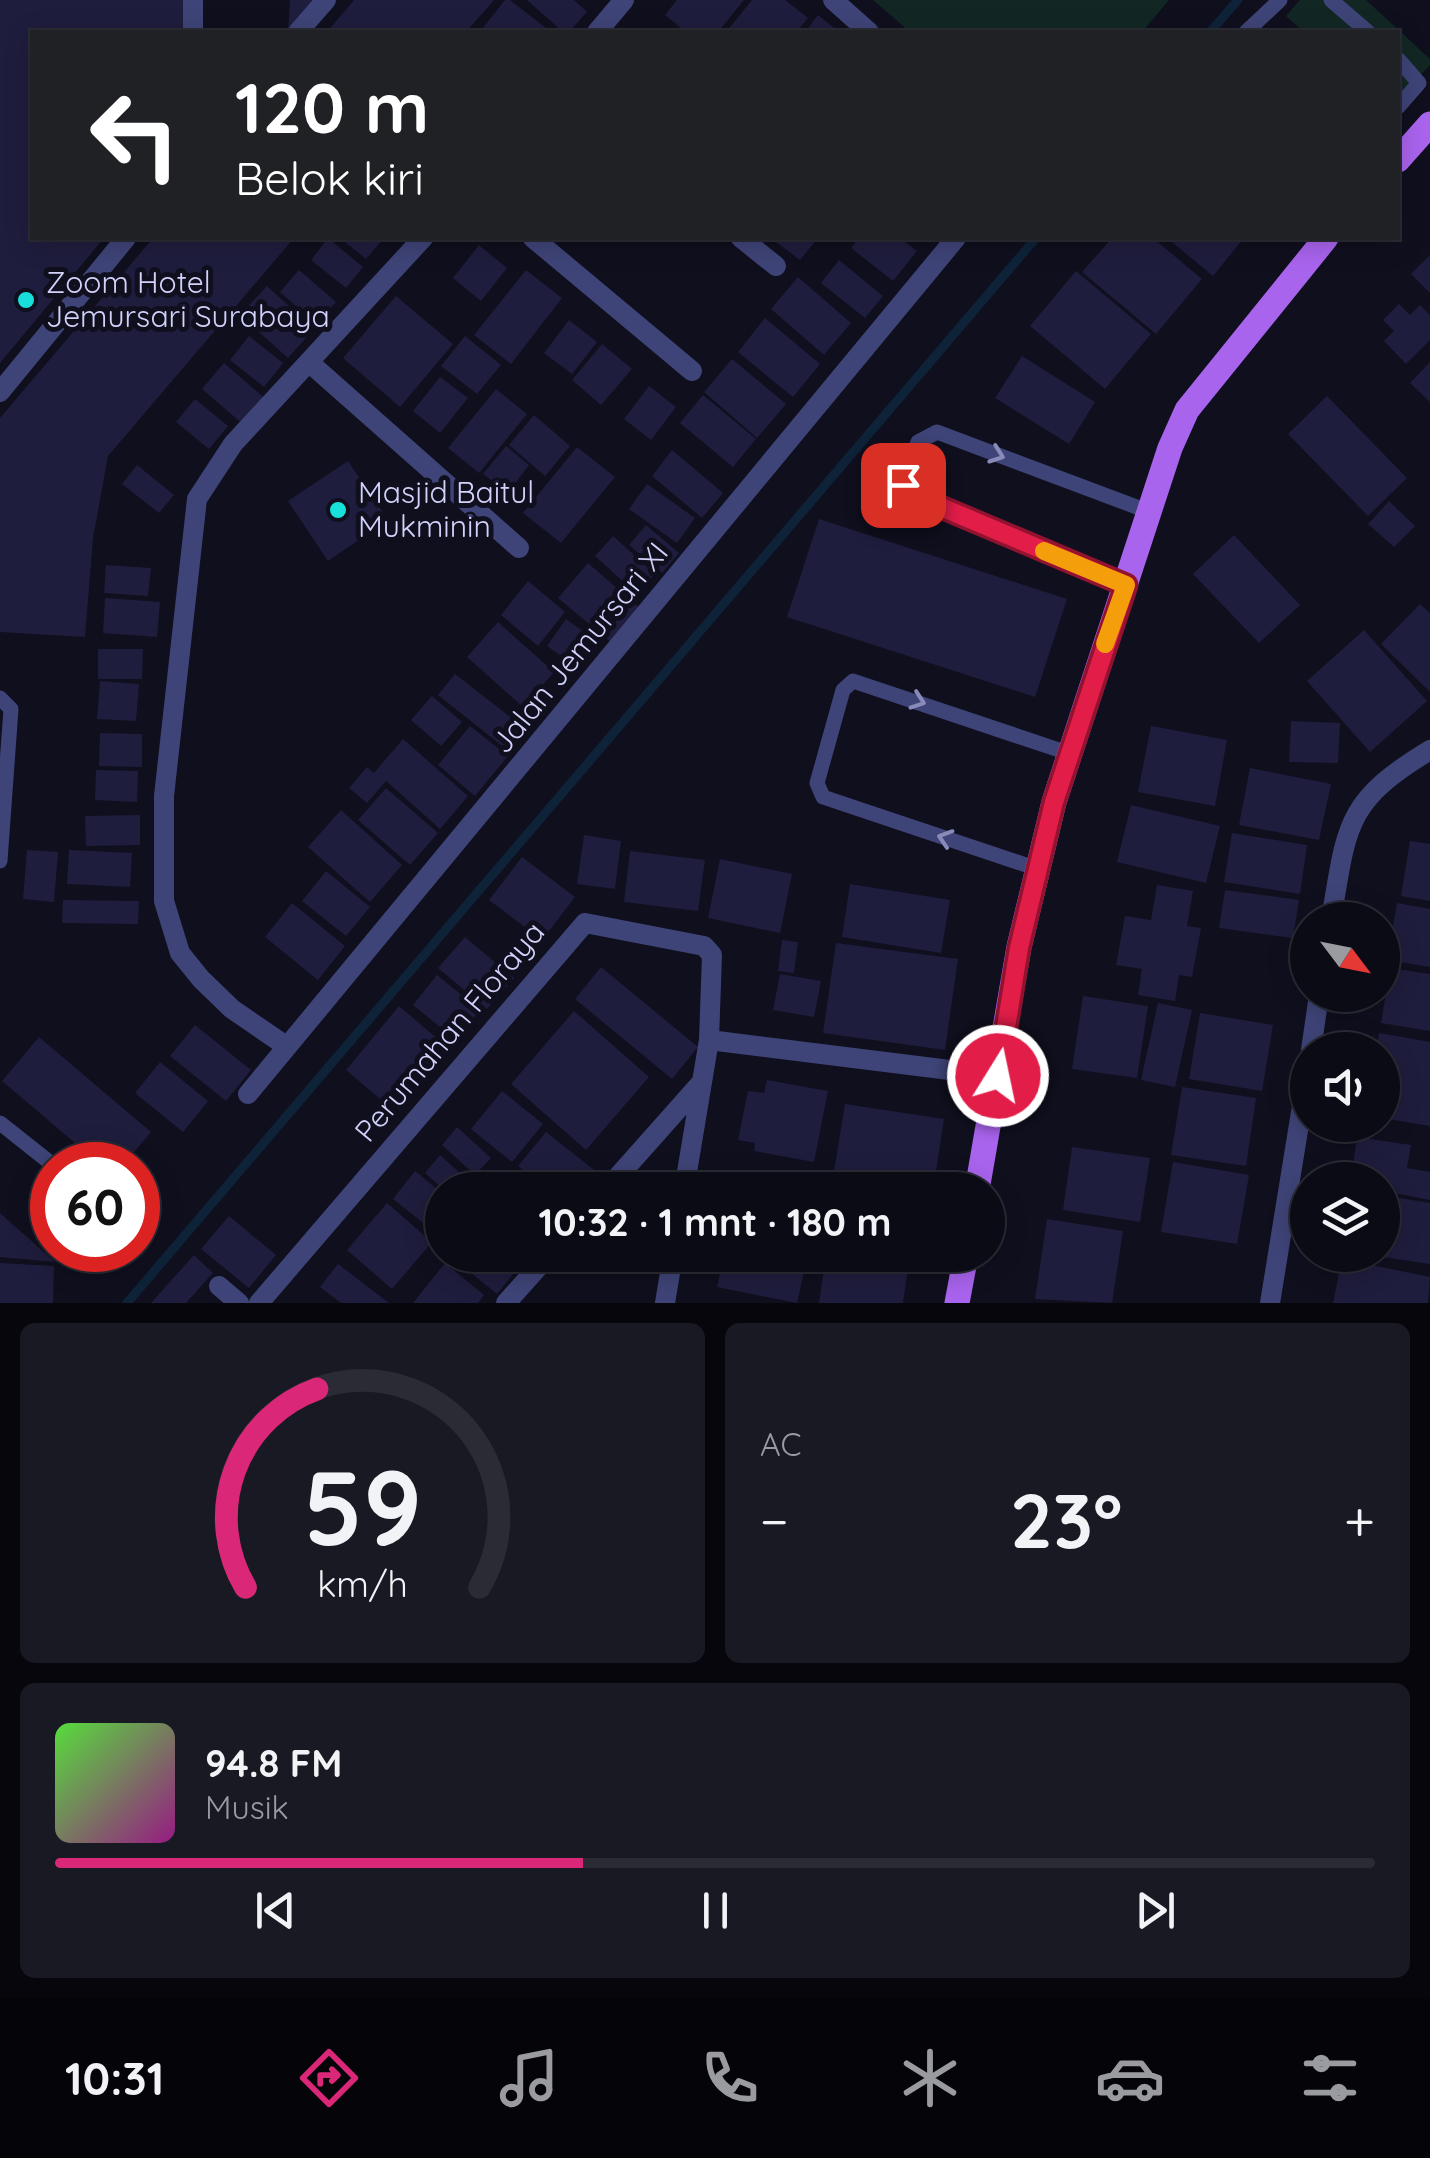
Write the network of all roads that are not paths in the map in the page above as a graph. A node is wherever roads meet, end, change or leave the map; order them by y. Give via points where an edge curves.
1 (193, 0) edge
2 (326, 0) edge
3 (624, 0) edge
4 (832, 0) edge
5 (1280, 0) edge
6 (1332, 0) edge
7 (192, 30) edge
8 (300, 30) edge
9 (600, 30) edge
10 (867, 30) edge
11 (1248, 30) edge
12 (1366, 30) edge
13 (1400, 61) edge
14 (1400, 106) edge
15 (1430, 124) edge
16 (1400, 158) edge
17 (124, 240) edge
18 (421, 240) edge
19 (535, 240) edge
20 (744, 240) edge
21 (954, 240) edge
22 (1322, 240) edge
23 (776, 266) dead end
24 (310, 364) junction
25 (692, 371) dead end
26 (0, 392) edge
27 (1150, 512) junction
28 (519, 548) dead end
29 (1126, 585) junction
30 (0, 698) edge
31 (1430, 750) edge
32 (1068, 753) junction
33 (0, 861) edge
34 (1038, 869) junction
35 (1335, 902) edge
36 (709, 1040) junction
37 (286, 1046) junction
38 (998, 1076) junction
39 (702, 1081) junction
40 (248, 1094) dead end
41 (0, 1124) edge
42 (1296, 1142) edge
43 (30, 1147) edge
44 (622, 1172) edge
45 (687, 1172) edge
46 (980, 1172) edge
47 (534, 1272) edge
48 (671, 1272) edge
49 (963, 1272) edge
50 (219, 1286) dead end
51 (240, 1303) edge
52 (259, 1303) edge
53 (506, 1303) edge
54 (666, 1303) edge
55 (958, 1303) edge
56 (1270, 1303) edge

1 - 7 street
2 - 8 street
3 - 9 street
4 - 10 street
5 - 11 lane
6 - 12 lane
13 - 14 lane via 1418,83
15 - 16 main road
17 - 26 street
18 - 24 street
19 - 25 street
20 - 23 street
21 - 37 street, Jalan Jemursari XI
22 - 27 main road via 1187,410
24 - 28 street
24 - 37 street via 233,444 198,499 164,796 164,901 180,953 232,1009
27 - 29 main road
29 -> 27 lane via 910,494 904,473 918,442 937,432
29 - 32 main road
30 - 33 lane via 11,709
31 - 35 street via 1388,776 1356,812
32 - 34 main road
34 -> 32 lane via 822,798 817,783 843,690 853,681
34 - 38 main road
36 - 38 street
36 - 39 street, Perumahan Floraya
36 - 52 street, Perumahan Floraya via 709,949 582,925
37 - 40 street, Jalan Jemursari XI
38 - 46 main road
39 - 44 street
39 - 45 street, Perumahan Floraya
41 - 43 lane
42 - 56 street
47 - 53 street
48 - 54 street
49 - 55 main road
50 - 51 street

